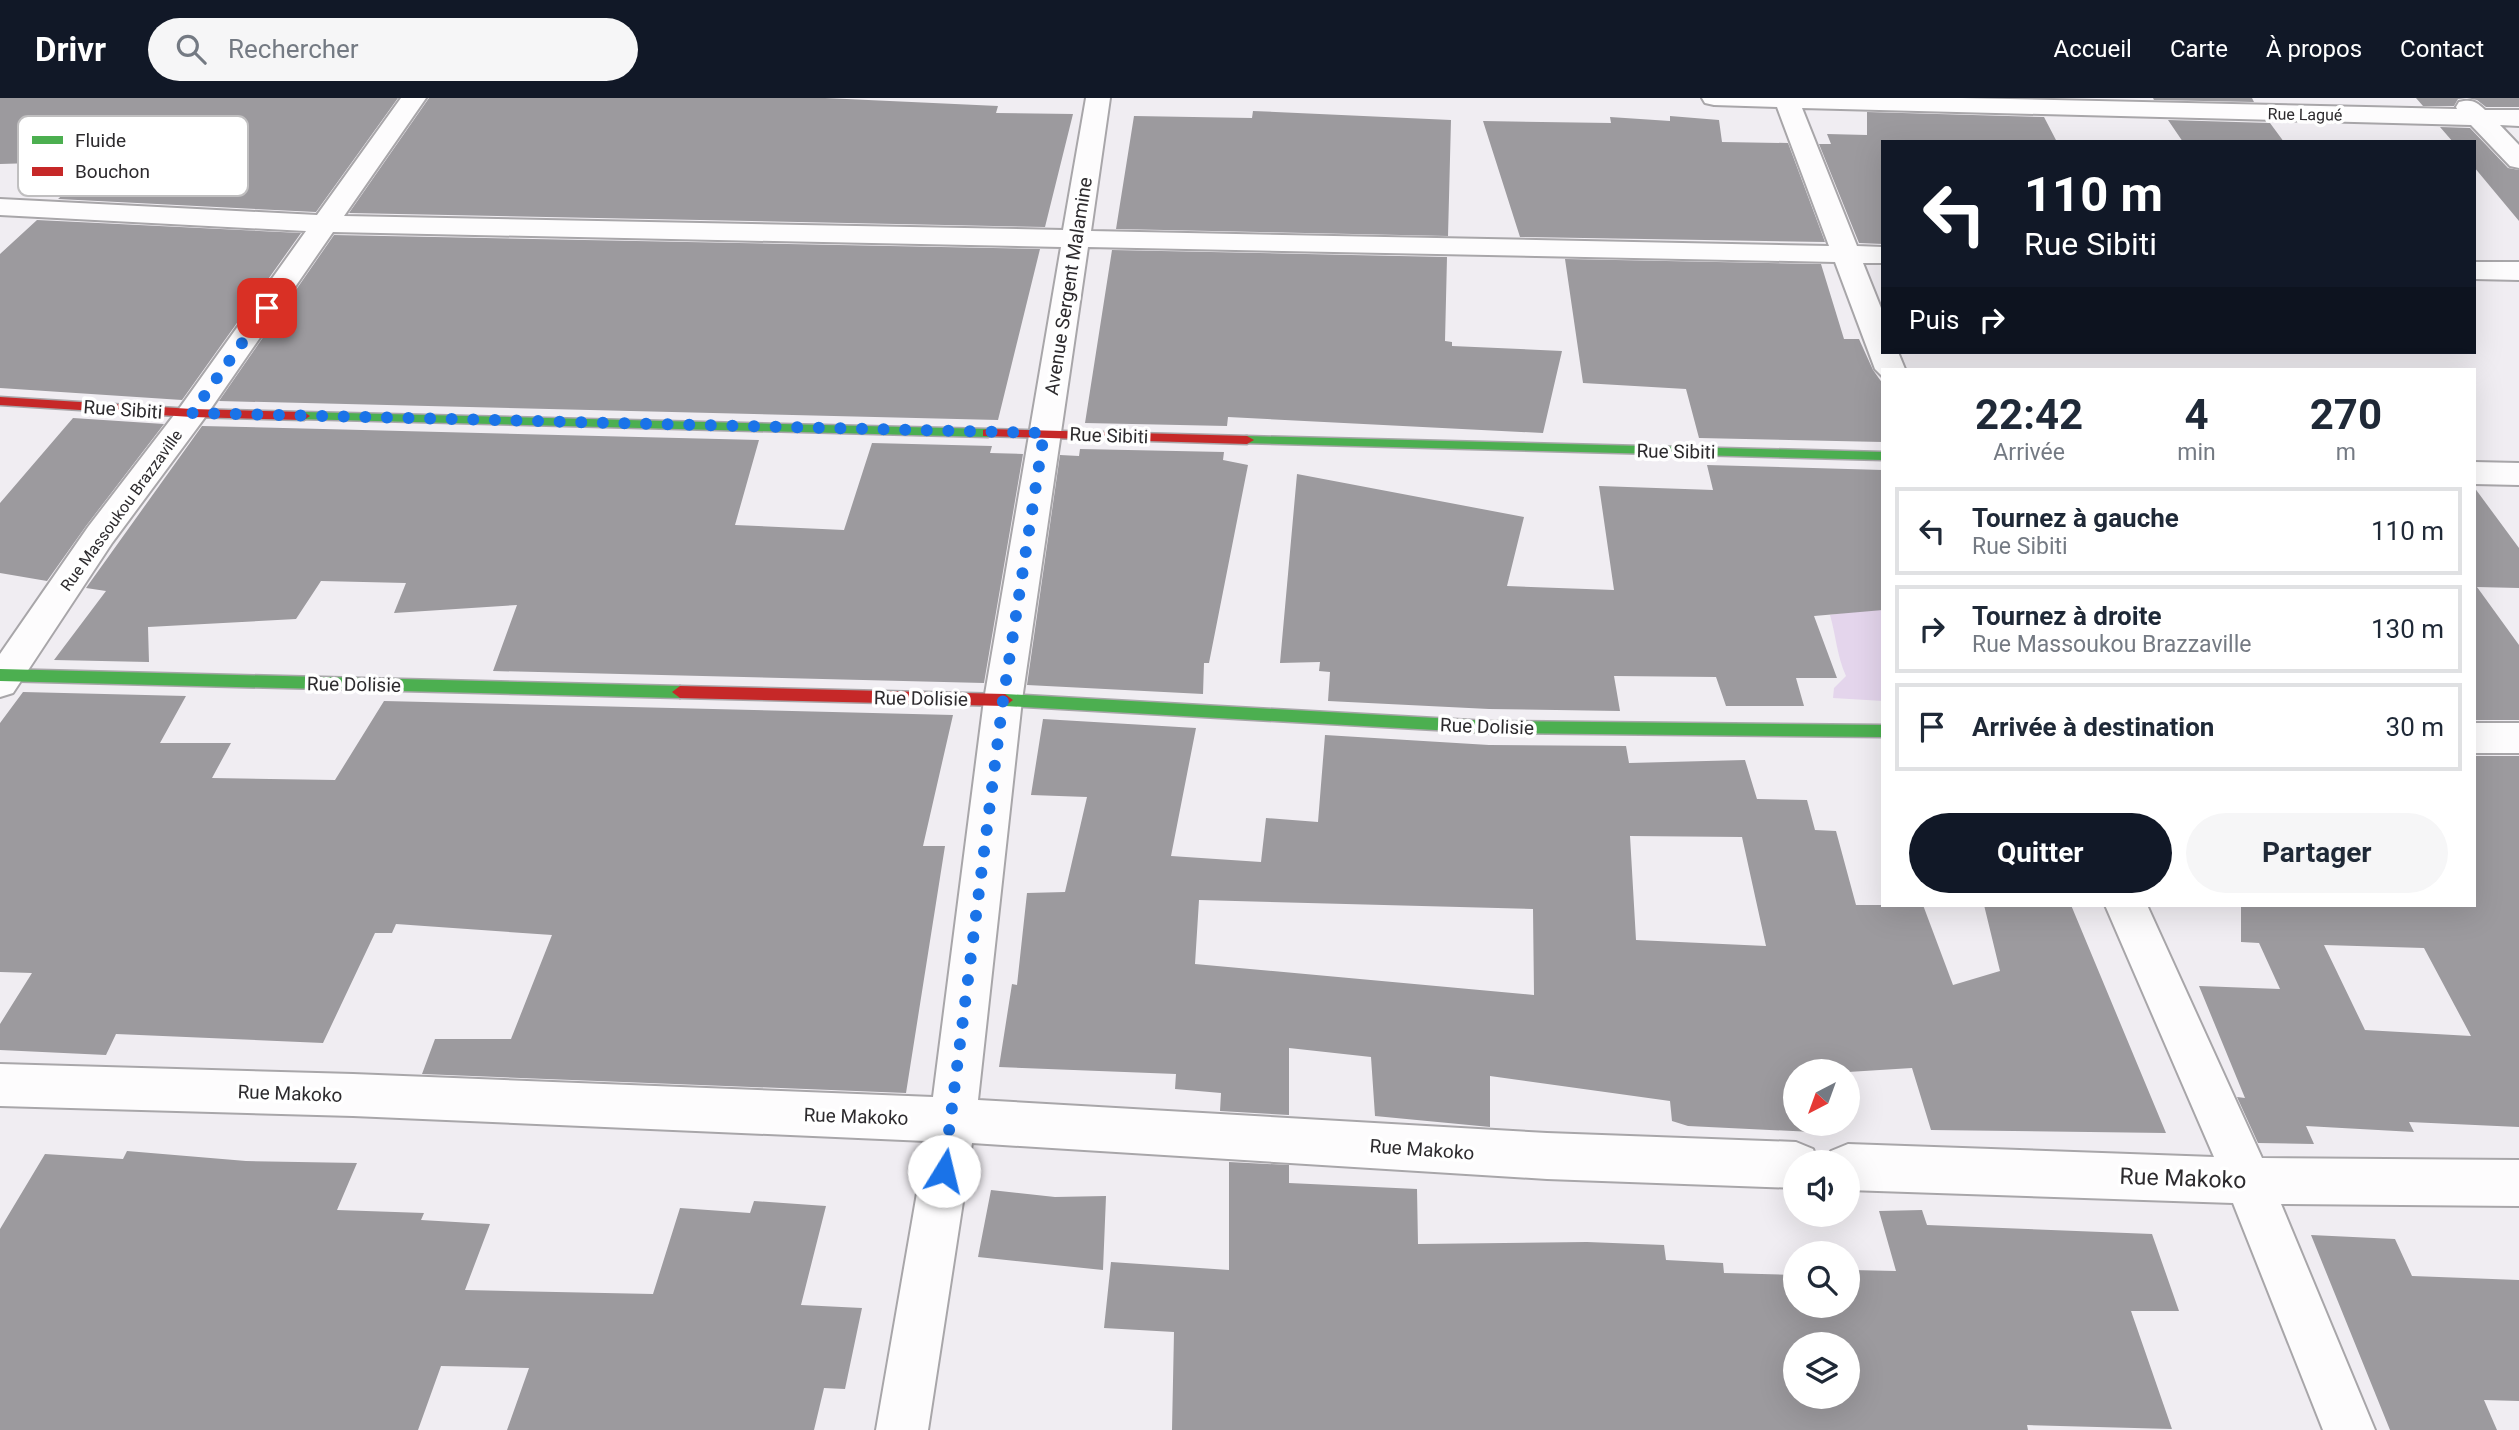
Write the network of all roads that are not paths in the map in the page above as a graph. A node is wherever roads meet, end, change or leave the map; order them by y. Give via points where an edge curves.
1 (414, 98) edge
2 (1098, 98) edge
3 (1714, 98) edge
4 (2459, 98) edge
5 (1786, 99) edge
6 (2138, 105) edge
7 (2478, 118) junction
8 (2519, 118) edge
9 (2519, 160) edge
10 (0, 207) edge
11 (326, 224) junction
12 (1077, 238) junction
13 (1843, 254) junction
14 (1881, 255) edge
15 (2476, 270) edge
16 (2519, 271) edge
17 (1881, 347) edge
18 (0, 401) edge
19 (192, 413) junction
20 (1044, 433) junction
21 (1881, 456) edge
22 (2476, 473) edge
23 (2519, 474) edge
24 (2, 678) edge
25 (1003, 700) junction
26 (1881, 731) edge
27 (2476, 738) edge
28 (2519, 738) edge
29 (2127, 907) edge
30 (0, 1085) edge
31 (953, 1120) junction
32 (1783, 1165) edge
33 (1860, 1167) edge
34 (2248, 1181) junction
35 (2519, 1183) edge
36 (902, 1430) edge
37 (2349, 1430) edge

1 - 11 street, Rue Massoukou Brazzaville
2 - 12 street, Avenue Sergent Malamine
3 - 5 street, Rue Lagué
4 - 7 street
5 - 6 street, Rue Lagué
5 - 13 street
6 - 7 street, Rue Lagué
7 - 8 street, Rue Lagué
7 - 9 street
10 - 11 street
11 - 12 street
11 - 19 street, Rue Massoukou Brazzaville
12 - 13 street
12 - 20 street, Avenue Sergent Malamine
13 - 14 street
13 - 17 street
15 - 16 street
18 - 19 street, Rue Sibiti
19 - 20 street, Rue Sibiti
19 - 24 street, Rue Massoukou Brazzaville via 100,535
20 - 21 street, Rue Sibiti
20 - 25 street, Avenue Sergent Malamine
22 - 23 street
24 - 25 street, Rue Dolisie
25 - 26 street, Rue Dolisie via 1489,727
25 - 31 street, Avenue Sergent Malamine
27 - 28 street
29 - 34 street
30 - 31 street, Rue Makoko
31 - 32 street, Rue Makoko via 1547,1156
31 - 36 street, Avenue Sergent Malamine
33 - 34 street, Rue Makoko
34 - 35 street, Rue Makoko
34 - 37 street

